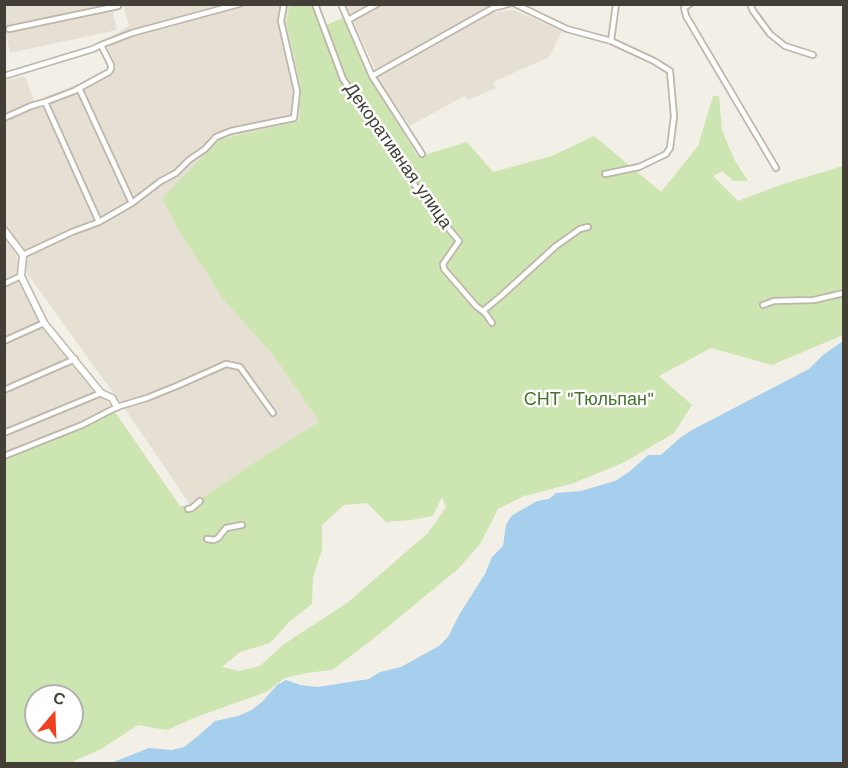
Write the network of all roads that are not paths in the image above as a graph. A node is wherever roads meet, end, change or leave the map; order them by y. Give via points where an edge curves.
1 (239, 4) edge
2 (284, 4) edge
3 (315, 4) edge
4 (351, 4) edge
5 (377, 4) edge
6 (508, 4) edge
7 (514, 4) edge
8 (616, 4) edge
9 (690, 4) edge
10 (750, 4) edge
11 (117, 5) edge
12 (342, 6) edge
13 (348, 20) junction
14 (9, 29) dead end
15 (611, 41) junction
16 (101, 45) junction
17 (813, 55) dead end
18 (4, 76) edge
19 (372, 76) junction
20 (79, 88) junction
21 (45, 102) junction
22 (4, 118) edge
23 (422, 154) dead end
24 (776, 168) dead end
25 (605, 174) dead end
26 (132, 203) junction
27 (99, 222) junction
28 (588, 227) dead end
29 (4, 230) edge
30 (23, 255) junction
31 (21, 276) junction
32 (4, 284) edge
33 (843, 293) edge
34 (764, 305) dead end
35 (483, 311) junction
36 (44, 323) junction
37 (492, 323) dead end
38 (4, 341) edge
39 (75, 359) junction
40 (4, 390) edge
41 (101, 393) junction
42 (117, 407) junction
43 (273, 413) dead end
44 (4, 433) edge
45 (4, 456) edge
46 (200, 501) dead end
47 (188, 509) dead end
48 (242, 525) dead end
49 (207, 539) dead end

1 - 16 street
2 - 26 street via 281,21 297,91 294,118 216,137 176,173
3 - 35 street, Декоративная улица via 343,79 427,203 459,241 443,264 444,269
4 - 12 street
5 - 13 street
6 - 19 street via 493,8
7 - 15 street via 567,29
8 - 15 street
9 - 24 street via 684,8 686,16
10 - 17 street via 770,34 785,46
11 - 14 street
12 - 13 street
13 - 19 street
15 - 25 street via 670,70 674,116 666,154 639,167
16 - 18 street
16 - 20 street via 111,69
19 - 23 street
20 - 21 street
20 - 26 street
21 - 22 street
21 - 27 street
26 - 27 street
27 - 30 street
28 - 35 street via 556,246
29 - 30 street
30 - 31 street
31 - 32 street
31 - 36 street
33 - 34 street
35 - 37 street, Декоративная улица
36 - 38 street
36 - 39 street
39 - 40 street
39 - 41 street
41 - 42 street via 112,398
41 - 44 street
42 - 43 street via 226,364 240,367
42 - 45 street
46 - 47 street
48 - 49 street via 226,528 214,540

